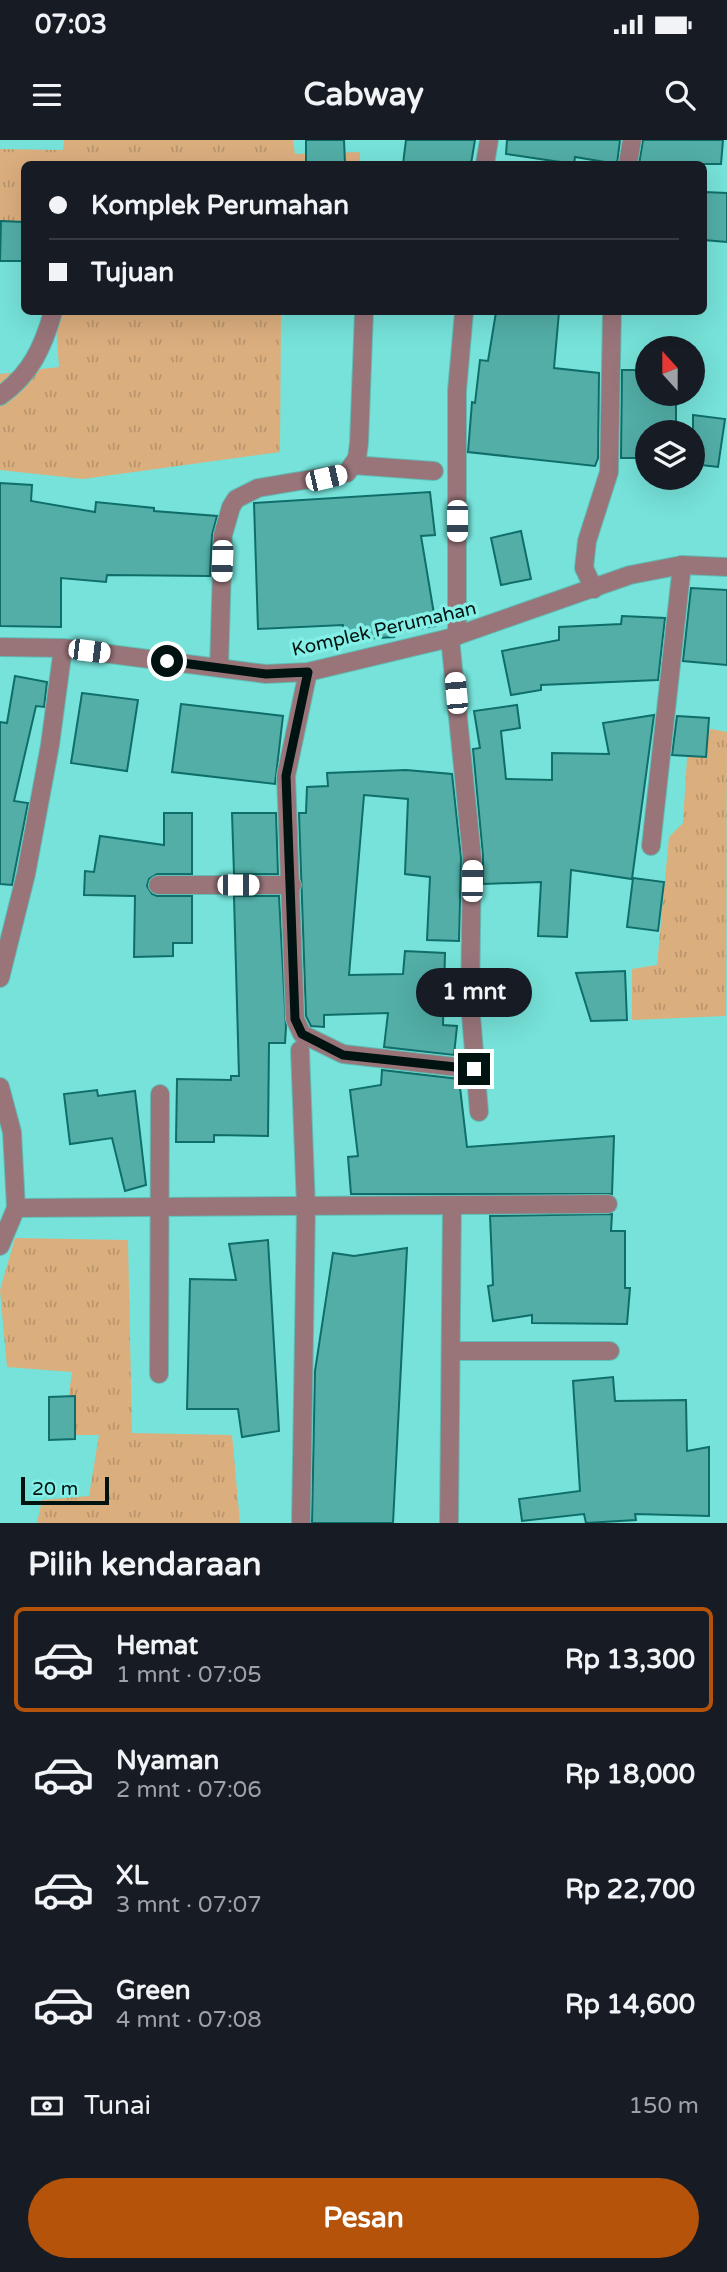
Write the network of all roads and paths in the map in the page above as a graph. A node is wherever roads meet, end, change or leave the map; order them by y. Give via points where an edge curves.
1 (489, 140) edge
2 (632, 140) edge
3 (486, 161) edge
4 (628, 161) edge
5 (52, 315) edge
6 (364, 315) edge
7 (464, 315) edge
8 (612, 315) edge
9 (0, 396) edge
10 (352, 465) junction
11 (434, 471) dead end
12 (682, 565) junction
13 (727, 568) edge
14 (594, 589) junction
15 (454, 637) junction
16 (0, 647) edge
17 (62, 648) junction
18 (219, 667) junction
19 (308, 672) junction
20 (651, 846) dead end
21 (158, 885) dead end
22 (292, 885) junction
23 (0, 978) edge
24 (300, 1051) dead end
25 (474, 1069) junction
26 (0, 1087) edge
27 (160, 1094) dead end
28 (479, 1112) dead end
29 (608, 1204) dead end
30 (452, 1205) junction
31 (306, 1207) junction
32 (16, 1208) junction
33 (161, 1209) junction
34 (0, 1247) edge
35 (451, 1351) junction
36 (610, 1351) dead end
37 (159, 1374) dead end
38 (301, 1523) edge
39 (449, 1523) edge

1 - 3 street
2 - 4 street
5 - 9 street via 34,363
6 - 10 street via 359,443
7 - 15 street via 457,391
8 - 14 street via 609,472 587,541 584,568
10 - 11 street
10 - 18 street via 346,473 258,488 236,499 223,535
12 - 13 street, Komplek Perumahan
12 - 14 street, Komplek Perumahan via 630,575
12 - 20 street
14 - 15 street, Komplek Perumahan
15 - 19 street, Komplek Perumahan
15 - 25 street via 472,857
16 - 17 street, Komplek Perumahan
17 - 18 street, Komplek Perumahan
17 - 23 street via 26,874
18 - 19 street, Komplek Perumahan via 266,674
19 - 22 street via 286,776
21 - 22 street
22 - 25 street via 295,1019 302,1034 343,1055
24 - 31 street
25 - 28 street
26 - 32 street via 12,1132
27 - 33 street
29 - 30 street
30 - 31 street
30 - 35 street
31 - 33 street
31 - 38 street
32 - 33 street
32 - 34 street
33 - 37 street
35 - 36 street
35 - 39 street

